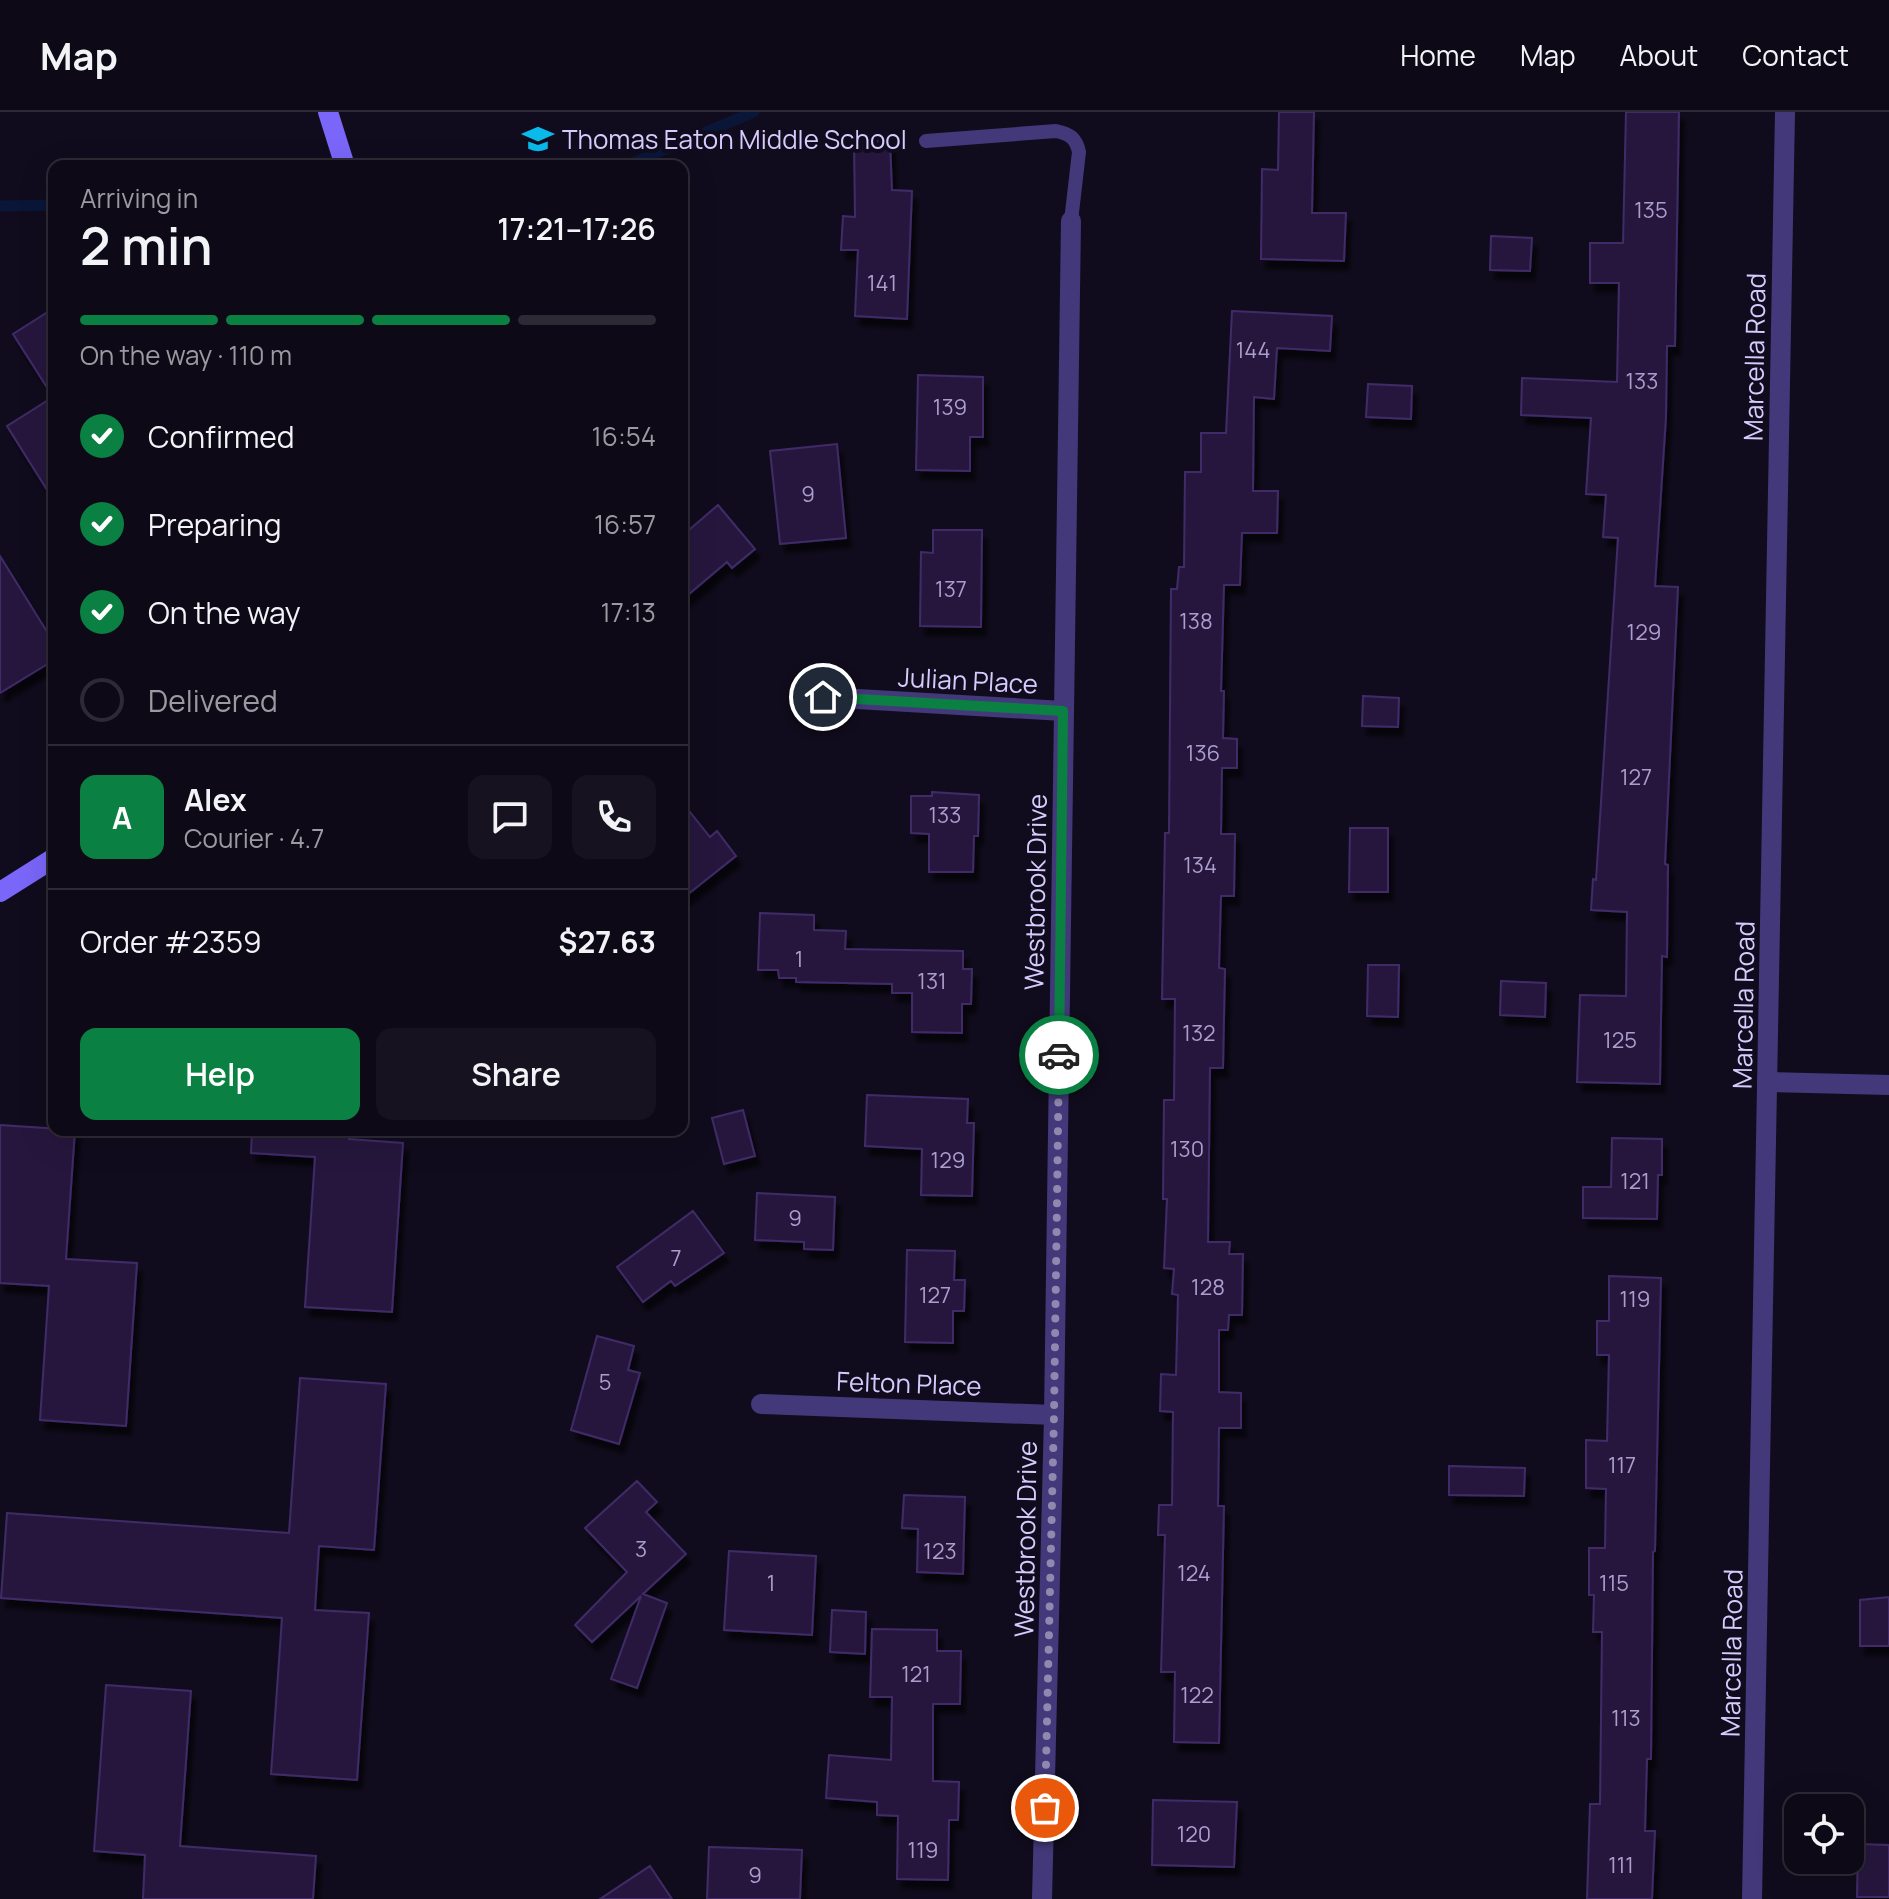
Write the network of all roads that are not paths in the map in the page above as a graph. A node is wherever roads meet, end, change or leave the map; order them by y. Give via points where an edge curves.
1 (328, 112) edge
2 (1785, 112) edge
3 (926, 141) dead end
4 (343, 160) edge
5 (1071, 221) joint
6 (823, 697) dead end
7 (1063, 711) junction
8 (48, 862) edge
9 (0, 892) edge
10 (1767, 1082) junction
11 (1889, 1085) edge
12 (761, 1404) dead end
13 (1054, 1415) junction
14 (1042, 1899) edge
15 (1752, 1899) edge

1 - 4 main road
2 - 10 street, Marcella Road
3 - 5 lane via 1068,134 1077,141 1079,152
5 - 7 street, Westbrook Drive
6 - 7 street, Julian Place
7 - 13 street, Westbrook Drive
8 - 9 main road
10 - 11 street
10 - 15 street, Marcella Road
12 - 13 street, Felton Place
13 - 14 street, Westbrook Drive

